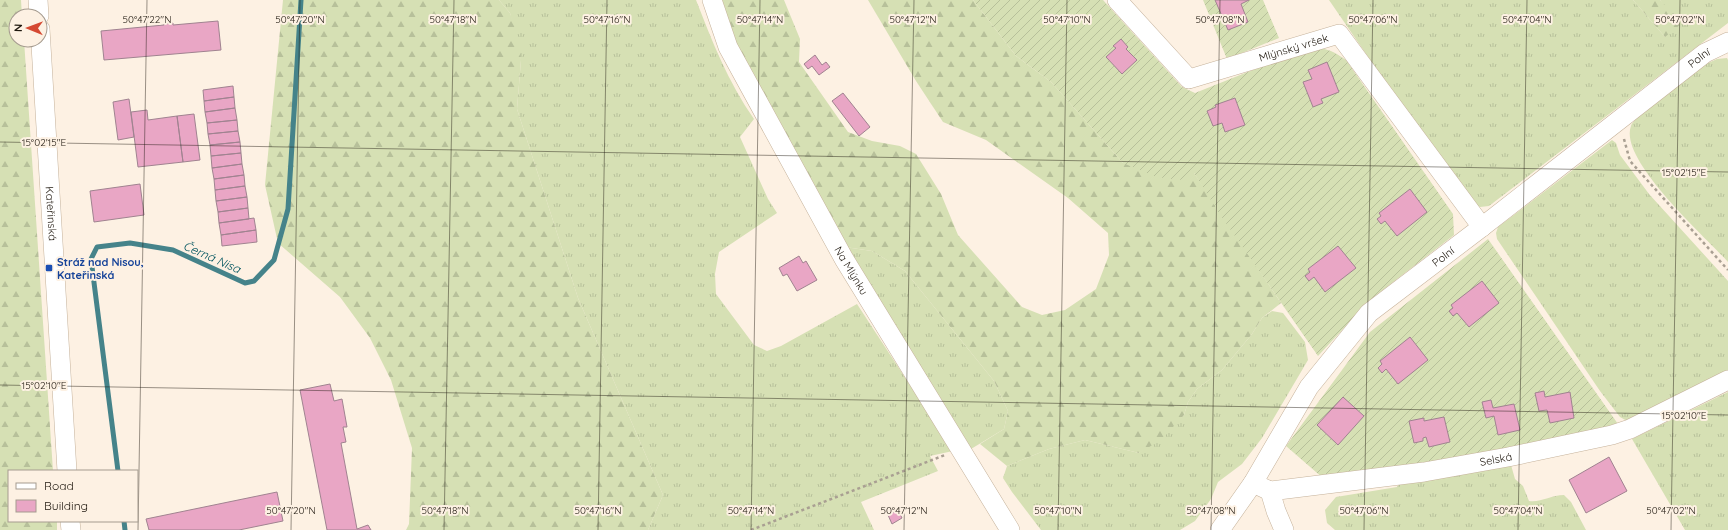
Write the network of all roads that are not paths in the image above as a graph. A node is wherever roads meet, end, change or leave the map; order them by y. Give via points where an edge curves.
1 (712, 0) edge
2 (1117, 0) edge
3 (1728, 42) edge
4 (41, 48) edge
5 (1482, 228) junction
6 (1728, 380) edge
7 (67, 470) edge
8 (1253, 483) junction
9 (1270, 491) junction
10 (1010, 530) edge
11 (1220, 530) edge
12 (1284, 530) edge

1 - 10 street, Na Mlýnku via 728,47 844,259
2 - 5 street, Mlýnský vršek via 1189,79 1339,34
3 - 5 street, Polní via 1704,53
4 - 7 street, Kateřinská
5 - 8 street, Polní via 1369,313 1309,387
6 - 9 street, Selská via 1630,429 1612,435 1508,458 1424,472
8 - 9 street
8 - 11 street, Polní
9 - 12 street

